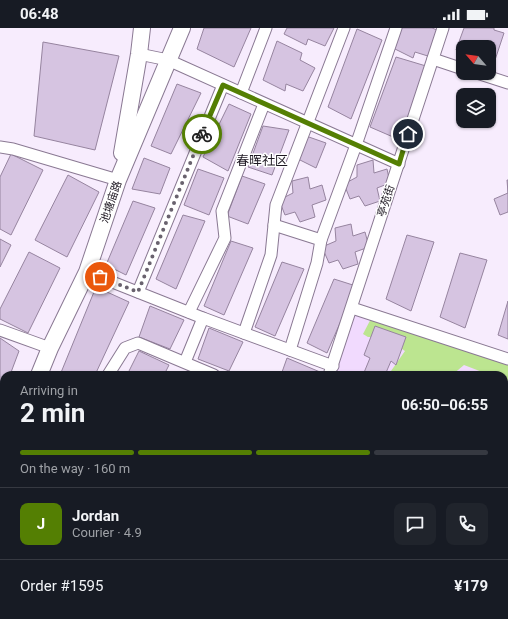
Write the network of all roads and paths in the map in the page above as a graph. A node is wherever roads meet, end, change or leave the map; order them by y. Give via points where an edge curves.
1 (142, 28) edge
2 (182, 28) edge
3 (266, 28) edge
4 (344, 28) edge
5 (396, 28) edge
6 (443, 28) edge
7 (139, 54) junction
8 (433, 59) junction
9 (168, 60) junction
10 (456, 66) edge
11 (496, 79) edge
12 (508, 83) edge
13 (223, 85) junction
14 (241, 93) junction
15 (264, 104) junction
16 (307, 123) junction
17 (356, 145) junction
18 (0, 147) edge
19 (399, 164) junction
20 (118, 180) junction
21 (274, 225) junction
22 (321, 240) junction
23 (87, 272) junction
24 (138, 292) junction
25 (352, 308) junction
26 (188, 312) junction
27 (203, 318) junction
28 (0, 330) edge
29 (244, 333) junction
30 (50, 348) junction
31 (290, 350) junction
32 (508, 359) edge
33 (185, 362) junction
34 (331, 370) edge
35 (41, 371) edge
36 (111, 371) edge
37 (205, 371) edge

1 - 7 street
2 - 9 street, 池塘庙路
3 - 14 street
4 - 16 street
5 - 17 street
6 - 8 street, 亭苑街
7 - 9 street
7 - 20 street
8 - 10 street
8 - 19 street, 亭苑街
9 - 13 street
9 - 20 street, 池塘庙路
11 - 12 street
13 - 14 street
13 - 24 street
14 - 15 street
15 - 16 street
15 - 26 street via 222,211 225,238
16 - 17 street
16 - 21 street via 276,205
17 - 19 street
17 - 22 street
18 - 20 street
19 - 25 street, 亭苑街
20 - 23 street, 池塘庙路
21 - 22 street
21 - 29 street via 272,255
22 - 31 street via 317,263
23 - 24 street
23 - 30 street, 池塘庙路
24 - 26 street
25 - 32 street
25 - 34 street, 亭苑街
26 - 27 street
27 - 29 street
27 - 33 street
28 - 30 street
29 - 31 street
30 - 35 street, 池塘庙路
31 - 34 street
33 - 36 street via 138,343 125,348
33 - 37 street

